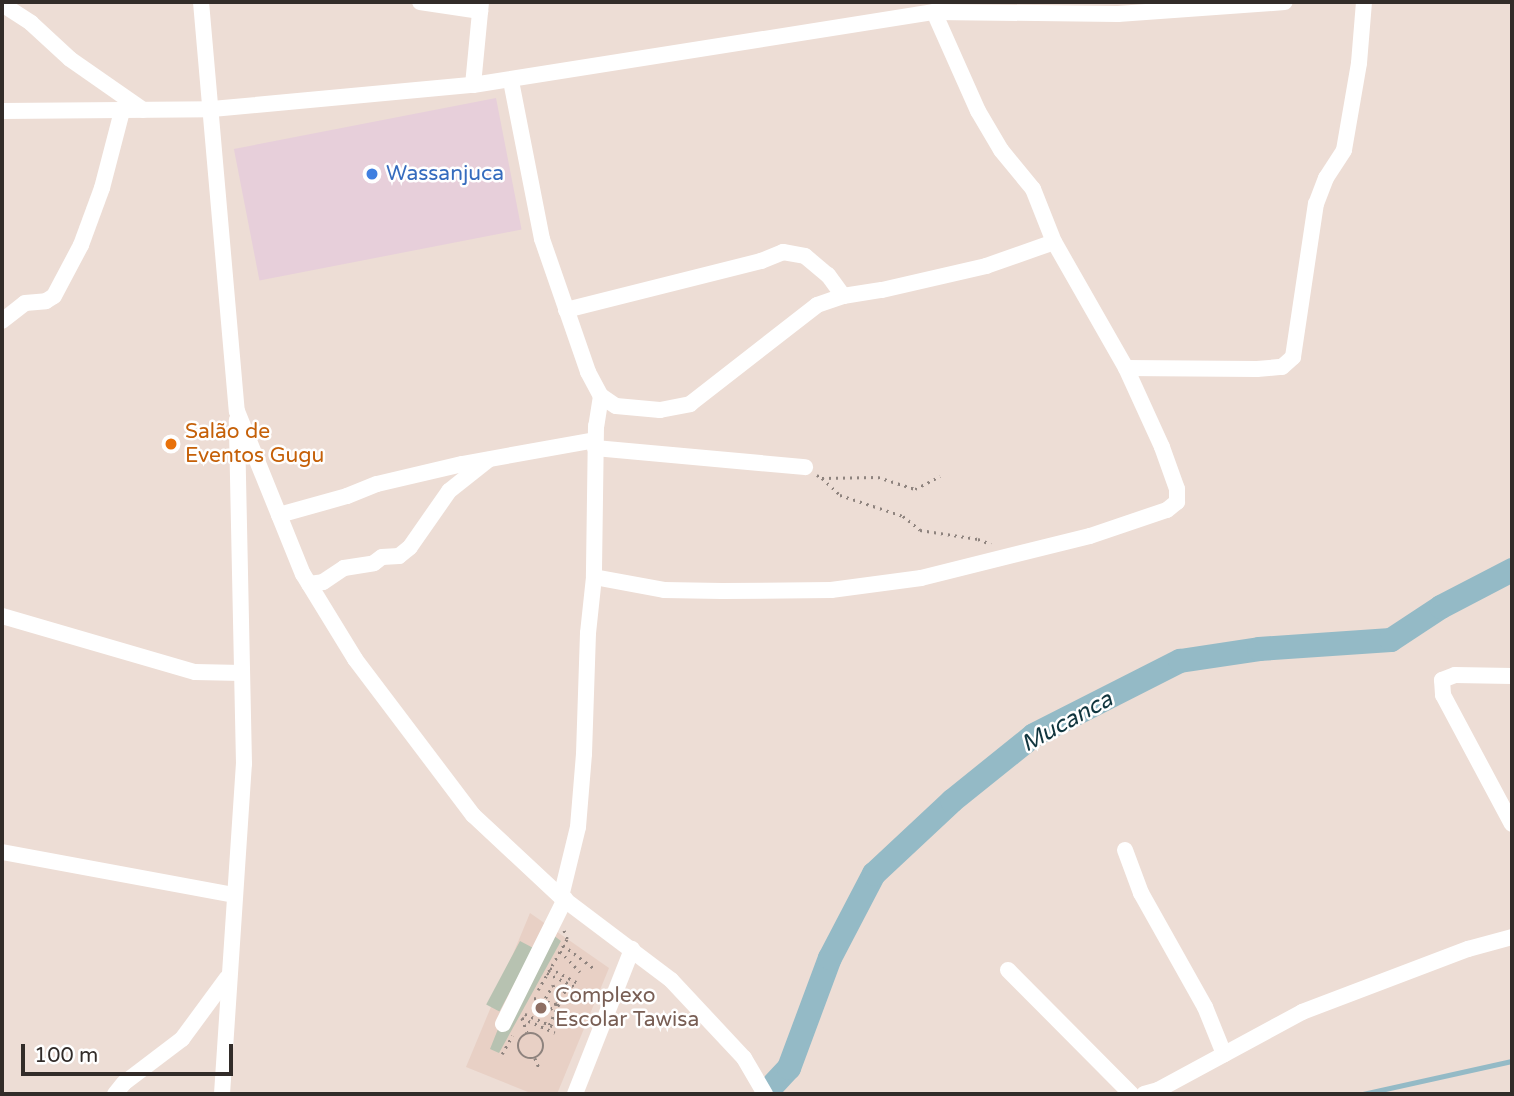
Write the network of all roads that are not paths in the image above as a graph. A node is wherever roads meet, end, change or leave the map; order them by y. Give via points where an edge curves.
1 (201, 2) edge
2 (421, 2) edge
3 (1284, 2) edge
4 (1364, 2) edge
5 (2, 4) edge
6 (481, 7) edge
7 (955, 7) edge
8 (934, 12) junction
9 (511, 81) junction
10 (473, 85) junction
11 (212, 109) junction
12 (143, 110) junction
13 (2, 111) edge
14 (122, 111) junction
15 (1055, 242) junction
16 (843, 296) junction
17 (566, 310) junction
18 (2, 321) edge
19 (1126, 368) junction
20 (601, 396) junction
21 (237, 411) junction
22 (595, 444) junction
23 (489, 459) junction
24 (805, 467) road end
25 (279, 516) junction
26 (594, 578) junction
27 (309, 584) junction
28 (2, 616) edge
29 (242, 673) junction
30 (1512, 676) edge
31 (1512, 824) edge
32 (1125, 850) dead end
33 (2, 852) edge
34 (234, 895) junction
35 (563, 898) junction
36 (1512, 937) edge
37 (632, 949) junction
38 (1008, 970) dead end
39 (227, 978) junction
40 (503, 1024) dead end
41 (1224, 1054) junction
42 (115, 1094) edge
43 (222, 1094) edge
44 (575, 1094) edge
45 (765, 1094) edge
46 (1131, 1094) edge
47 (1144, 1094) edge

1 - 11 street
2 - 6 street
3 - 7 street via 1118,14
4 - 19 street via 1344,150 1316,204 1293,357 1282,367 1257,369
5 - 12 street
6 - 10 street
7 - 8 street
8 - 9 street
8 - 15 street via 978,111 1001,150 1033,189
9 - 10 street
9 - 17 street via 542,239
10 - 11 street
11 - 12 street
11 - 21 street
12 - 14 street
13 - 14 street
14 - 18 street via 102,188 81,245 54,296 25,303
15 - 16 street via 986,267
15 - 19 street
16 - 17 street via 828,275 805,256 783,252
16 - 20 street via 817,305 779,331 690,404 660,410 616,406
17 - 20 street
19 - 26 street via 1177,489 1177,502 1167,510 1090,536 921,578 831,590 664,590
20 - 22 street
21 - 25 street
21 - 29 street
22 - 23 street
22 - 24 street
22 - 26 street
23 - 25 street via 377,484
23 - 27 street via 449,491 399,556 344,568 323,582
25 - 27 street
26 - 35 street via 578,827
27 - 35 street via 355,659 473,815
28 - 29 street via 195,672
29 - 34 street via 244,764
30 - 31 street via 1455,674 1442,680 1443,695
32 - 41 street
33 - 34 street
34 - 39 street
35 - 37 street
35 - 40 street
36 - 41 street via 1468,948 1302,1012
37 - 44 street
37 - 45 street via 671,980 744,1058
38 - 46 street
39 - 42 street via 182,1039
39 - 43 street
41 - 47 street

